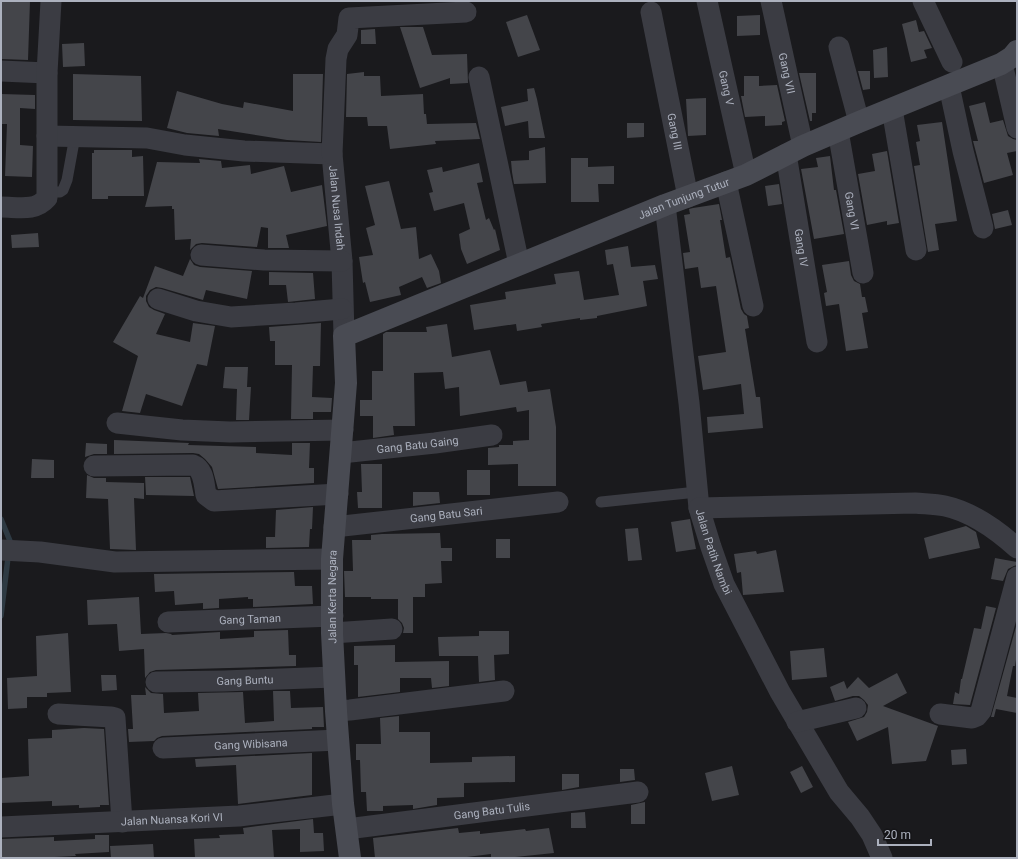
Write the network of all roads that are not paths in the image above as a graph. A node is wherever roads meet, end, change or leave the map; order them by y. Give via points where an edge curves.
1 (51, 1) edge
2 (707, 1) edge
3 (771, 1) edge
4 (923, 1) edge
5 (347, 10) edge
6 (466, 12) dead end
7 (651, 12) dead end
8 (839, 47) dead end
9 (1009, 58) edge
10 (952, 62) dead end
11 (1, 71) edge
12 (47, 73) junction
13 (478, 77) dead end
14 (949, 86) junction
15 (892, 109) junction
16 (859, 122) junction
17 (1017, 128) edge
18 (47, 136) junction
19 (75, 136) junction
20 (840, 139) junction
21 (795, 150) junction
22 (332, 154) junction
23 (736, 178) junction
24 (48, 192) junction
25 (688, 197) junction
26 (665, 206) junction
27 (1, 207) edge
28 (983, 228) dead end
29 (916, 250) dead end
30 (201, 255) dead end
31 (342, 262) junction
32 (519, 264) junction
33 (863, 273) dead end
34 (158, 299) dead end
35 (753, 306) dead end
36 (342, 309) junction
37 (344, 336) junction
38 (817, 342) dead end
39 (117, 423) dead end
40 (343, 430) junction
41 (492, 435) dead end
42 (341, 453) junction
43 (94, 466) dead end
44 (338, 494) junction
45 (698, 500) junction
46 (558, 502) dead end
47 (601, 502) dead end
48 (334, 527) junction
49 (1017, 548) edge
50 (1, 550) edge
51 (332, 559) junction
52 (1017, 577) edge
53 (168, 622) dead end
54 (333, 625) junction
55 (392, 629) dead end
56 (334, 677) junction
57 (156, 682) dead end
58 (504, 692) dead end
59 (856, 708) dead end
60 (336, 711) junction
61 (58, 714) dead end
62 (940, 714) dead end
63 (797, 722) junction
64 (338, 740) junction
65 (163, 748) dead end
66 (638, 792) dead end
67 (343, 804) junction
68 (122, 822) junction
69 (1, 827) edge
70 (347, 829) junction
71 (350, 858) edge
72 (882, 858) edge

1 - 12 street
2 - 23 street, Gang V
3 - 21 street, Gang VII
4 - 10 street
5 - 6 street
5 - 22 street via 347,35 338,49 336,59
7 - 25 street, Gang III
8 - 16 street
9 - 14 street, Jalan Tunjung Tutur
9 - 17 street via 1004,72
11 - 12 street
12 - 18 street
13 - 32 street
14 - 15 street, Jalan Tunjung Tutur
14 - 28 street
15 - 16 street, Jalan Tunjung Tutur
15 - 29 street
16 - 20 street, Jalan Tunjung Tutur
18 - 19 street, Jalan Nusa Indah
18 - 24 street
19 - 22 street, Jalan Nusa Indah via 147,138 244,151
19 - 24 lane via 63,190
20 - 21 street, Jalan Tunjung Tutur
20 - 33 street, Gang VI
21 - 23 street, Jalan Tunjung Tutur
21 - 38 street, Gang IV
22 - 31 street, Jalan Nusa Indah
23 - 25 street, Jalan Tunjung Tutur
23 - 35 street, Gang V
24 - 27 street via 47,198 37,207
25 - 26 street, Jalan Tunjung Tutur
26 - 32 street, Jalan Tunjung Tutur
26 - 45 street, Jalan Patih Nambi via 690,403
30 - 31 street
31 - 36 street, Jalan Nusa Indah
32 - 37 street, Jalan Tunjung Tutur
34 - 36 street via 196,311 231,317
36 - 37 street, Jalan Nusa Indah
37 - 40 street, Jalan Kerta Negara via 346,383
39 - 40 street via 230,432
40 - 42 street, Jalan Kerta Negara
41 - 42 street, Gang Batu Gaing
42 - 44 street, Jalan Kerta Negara
43 - 44 street via 196,466 202,472 206,495 214,501
44 - 48 street, Jalan Kerta Negara
45 - 47 lane
45 - 49 street via 915,503 946,506 984,523
45 - 63 street, Jalan Patih Nambi via 724,584
46 - 48 street, Gang Batu Sari
48 - 51 street, Jalan Kerta Negara
50 - 51 street via 40,552 115,562
51 - 54 street, Jalan Kerta Negara
52 - 62 street via 981,711 972,718
53 - 54 street, Gang Taman
54 - 55 street, Gang Taman
54 - 56 street, Jalan Kerta Negara
56 - 57 street, Gang Buntu
56 - 60 street, Jalan Kerta Negara
58 - 60 street
59 - 63 street
60 - 64 street, Jalan Kerta Negara
61 - 68 street via 114,718
63 - 72 street, Jalan Patih Nambi via 839,792 872,835
64 - 65 street, Gang Wibisana
64 - 67 street, Jalan Kerta Negara
66 - 70 street, Gang Batu Tulis
67 - 68 street, Jalan Nuansa Kori VI via 239,816
67 - 70 street, Jalan Kerta Negara
68 - 69 street, Jalan Nuansa Kori VI
70 - 71 street, Jalan Kerta Negara

